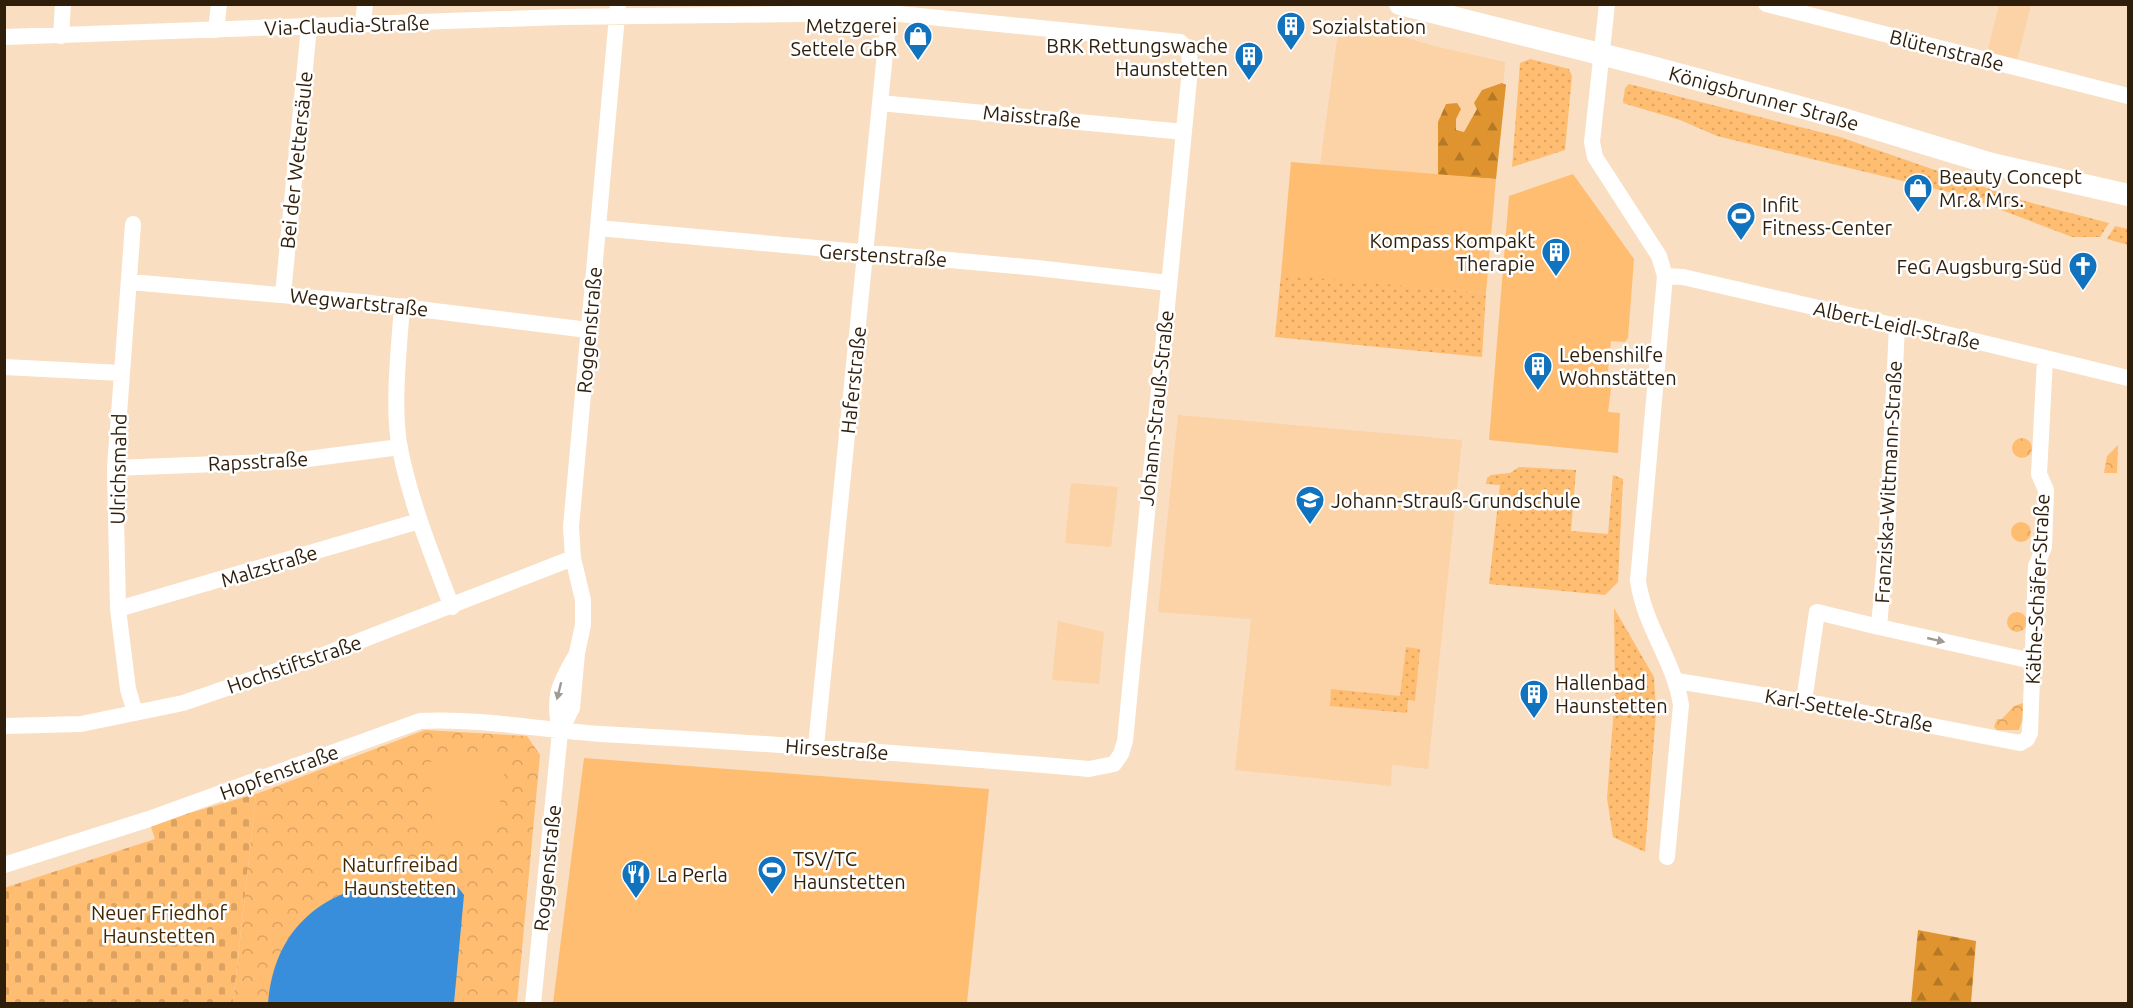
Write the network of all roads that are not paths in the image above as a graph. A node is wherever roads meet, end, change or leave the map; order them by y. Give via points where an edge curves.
1 (63, 4) edge
2 (219, 4) edge
3 (365, 4) edge
4 (1400, 4) edge
5 (1606, 4) edge
6 (1773, 5) edge
7 (618, 10) edge
8 (889, 13) junction
9 (363, 24) junction
10 (309, 27) junction
11 (216, 30) junction
12 (61, 36) junction
13 (4, 37) edge
14 (1189, 50) joint
15 (1601, 53) junction
16 (2128, 96) edge
17 (880, 103) junction
18 (1184, 132) junction
19 (2128, 195) edge
20 (133, 224) dead end
21 (598, 228) junction
22 (865, 253) junction
23 (1665, 276) junction
24 (129, 282) junction
25 (1168, 283) junction
26 (283, 294) junction
27 (402, 306) junction
28 (1897, 326) junction
29 (588, 330) junction
30 (2045, 359) junction
31 (4, 367) edge
32 (122, 373) junction
33 (2128, 378) edge
34 (400, 447) junction
35 (115, 468) junction
36 (419, 521) junction
37 (573, 558) junction
38 (452, 607) junction
39 (118, 609) junction
40 (1879, 627) junction
41 (2032, 662) junction
42 (1677, 681) junction
43 (1804, 701) junction
44 (135, 713) junction
45 (4, 726) edge
46 (560, 732) junction
47 (2020, 743) joint
48 (816, 746) junction
49 (1114, 764) joint
50 (1667, 857) dead end
51 (4, 865) edge
52 (533, 1004) edge

1 - 12 street
2 - 11 street
3 - 9 street
4 - 15 main road, Königsbrunner Straße
5 - 15 street
6 - 16 street, Blütenstraße
7 - 8 street, Via-Claudia-Straße
7 - 9 street, Via-Claudia-Straße
7 - 21 street, Roggenstraße
8 - 14 street, Via-Claudia-Straße via 1166,40 1180,42
8 - 17 street, Haferstraße
9 - 10 street, Via-Claudia-Straße
10 - 11 street, Via-Claudia-Straße
10 - 26 street, Bei der Wettersäule
11 - 12 street, Via-Claudia-Straße
12 - 13 street, Via-Claudia-Straße
14 - 18 street, Johann-Strauß-Straße
15 - 19 main road, Königsbrunner Straße via 1992,164
15 - 23 street via 1592,142 1595,157 1659,256
17 - 18 street, Maisstraße
17 - 22 street, Haferstraße
18 - 25 street, Johann-Strauß-Straße
20 - 24 street, Ulrichsmahd
21 - 22 street, Gerstenstraße
21 - 29 street, Roggenstraße
22 - 25 street, Gerstenstraße
22 - 48 street, Haferstraße
23 - 28 street, Albert-Leidl-Straße
23 - 42 street via 1638,581 1648,623
24 - 26 street, Wegwartstraße
24 - 32 street, Ulrichsmahd
25 - 49 street, Johann-Strauß-Straße via 1125,741
26 - 27 street, Wegwartstraße
27 - 29 street, Wegwartstraße
27 - 34 street via 397,373
28 - 30 street, Albert-Leidl-Straße via 1922,328
28 - 40 street, Franziska-Wittmann-Straße
29 - 37 street, Roggenstraße via 571,527
30 - 33 street, Albert-Leidl-Straße
30 - 41 street, Käthe-Schäfer-Straße via 2039,474 2046,490 2044,548 2036,566
31 - 32 street
32 - 35 street, Ulrichsmahd
34 - 35 street, Rapsstraße via 292,461
34 - 36 street
35 - 39 street, Ulrichsmahd
36 - 38 street
36 - 39 street, Malzstraße
37 - 38 street, Hochstiftstraße
37 - 46 street, Roggenstraße via 583,600 583,625 572,708
38 - 44 street, Hochstiftstraße via 183,703
39 - 44 street, Ulrichsmahd
40 -> 41 street
40 - 43 street, Franziska-Wittmann-Straße via 1817,612
41 - 47 street, Käthe-Schäfer-Straße via 2030,733
42 - 43 street, Karl-Settele-Straße
42 - 50 street via 1680,729
43 - 47 street, Karl-Settele-Straße
44 - 45 street, Hochstiftstraße via 81,724
46 - 48 street, Hirsestraße
46 - 51 street, Hopfenstraße via 458,719 420,721 149,819
46 - 52 street, Roggenstraße
48 - 49 street, Hirsestraße via 1089,769

